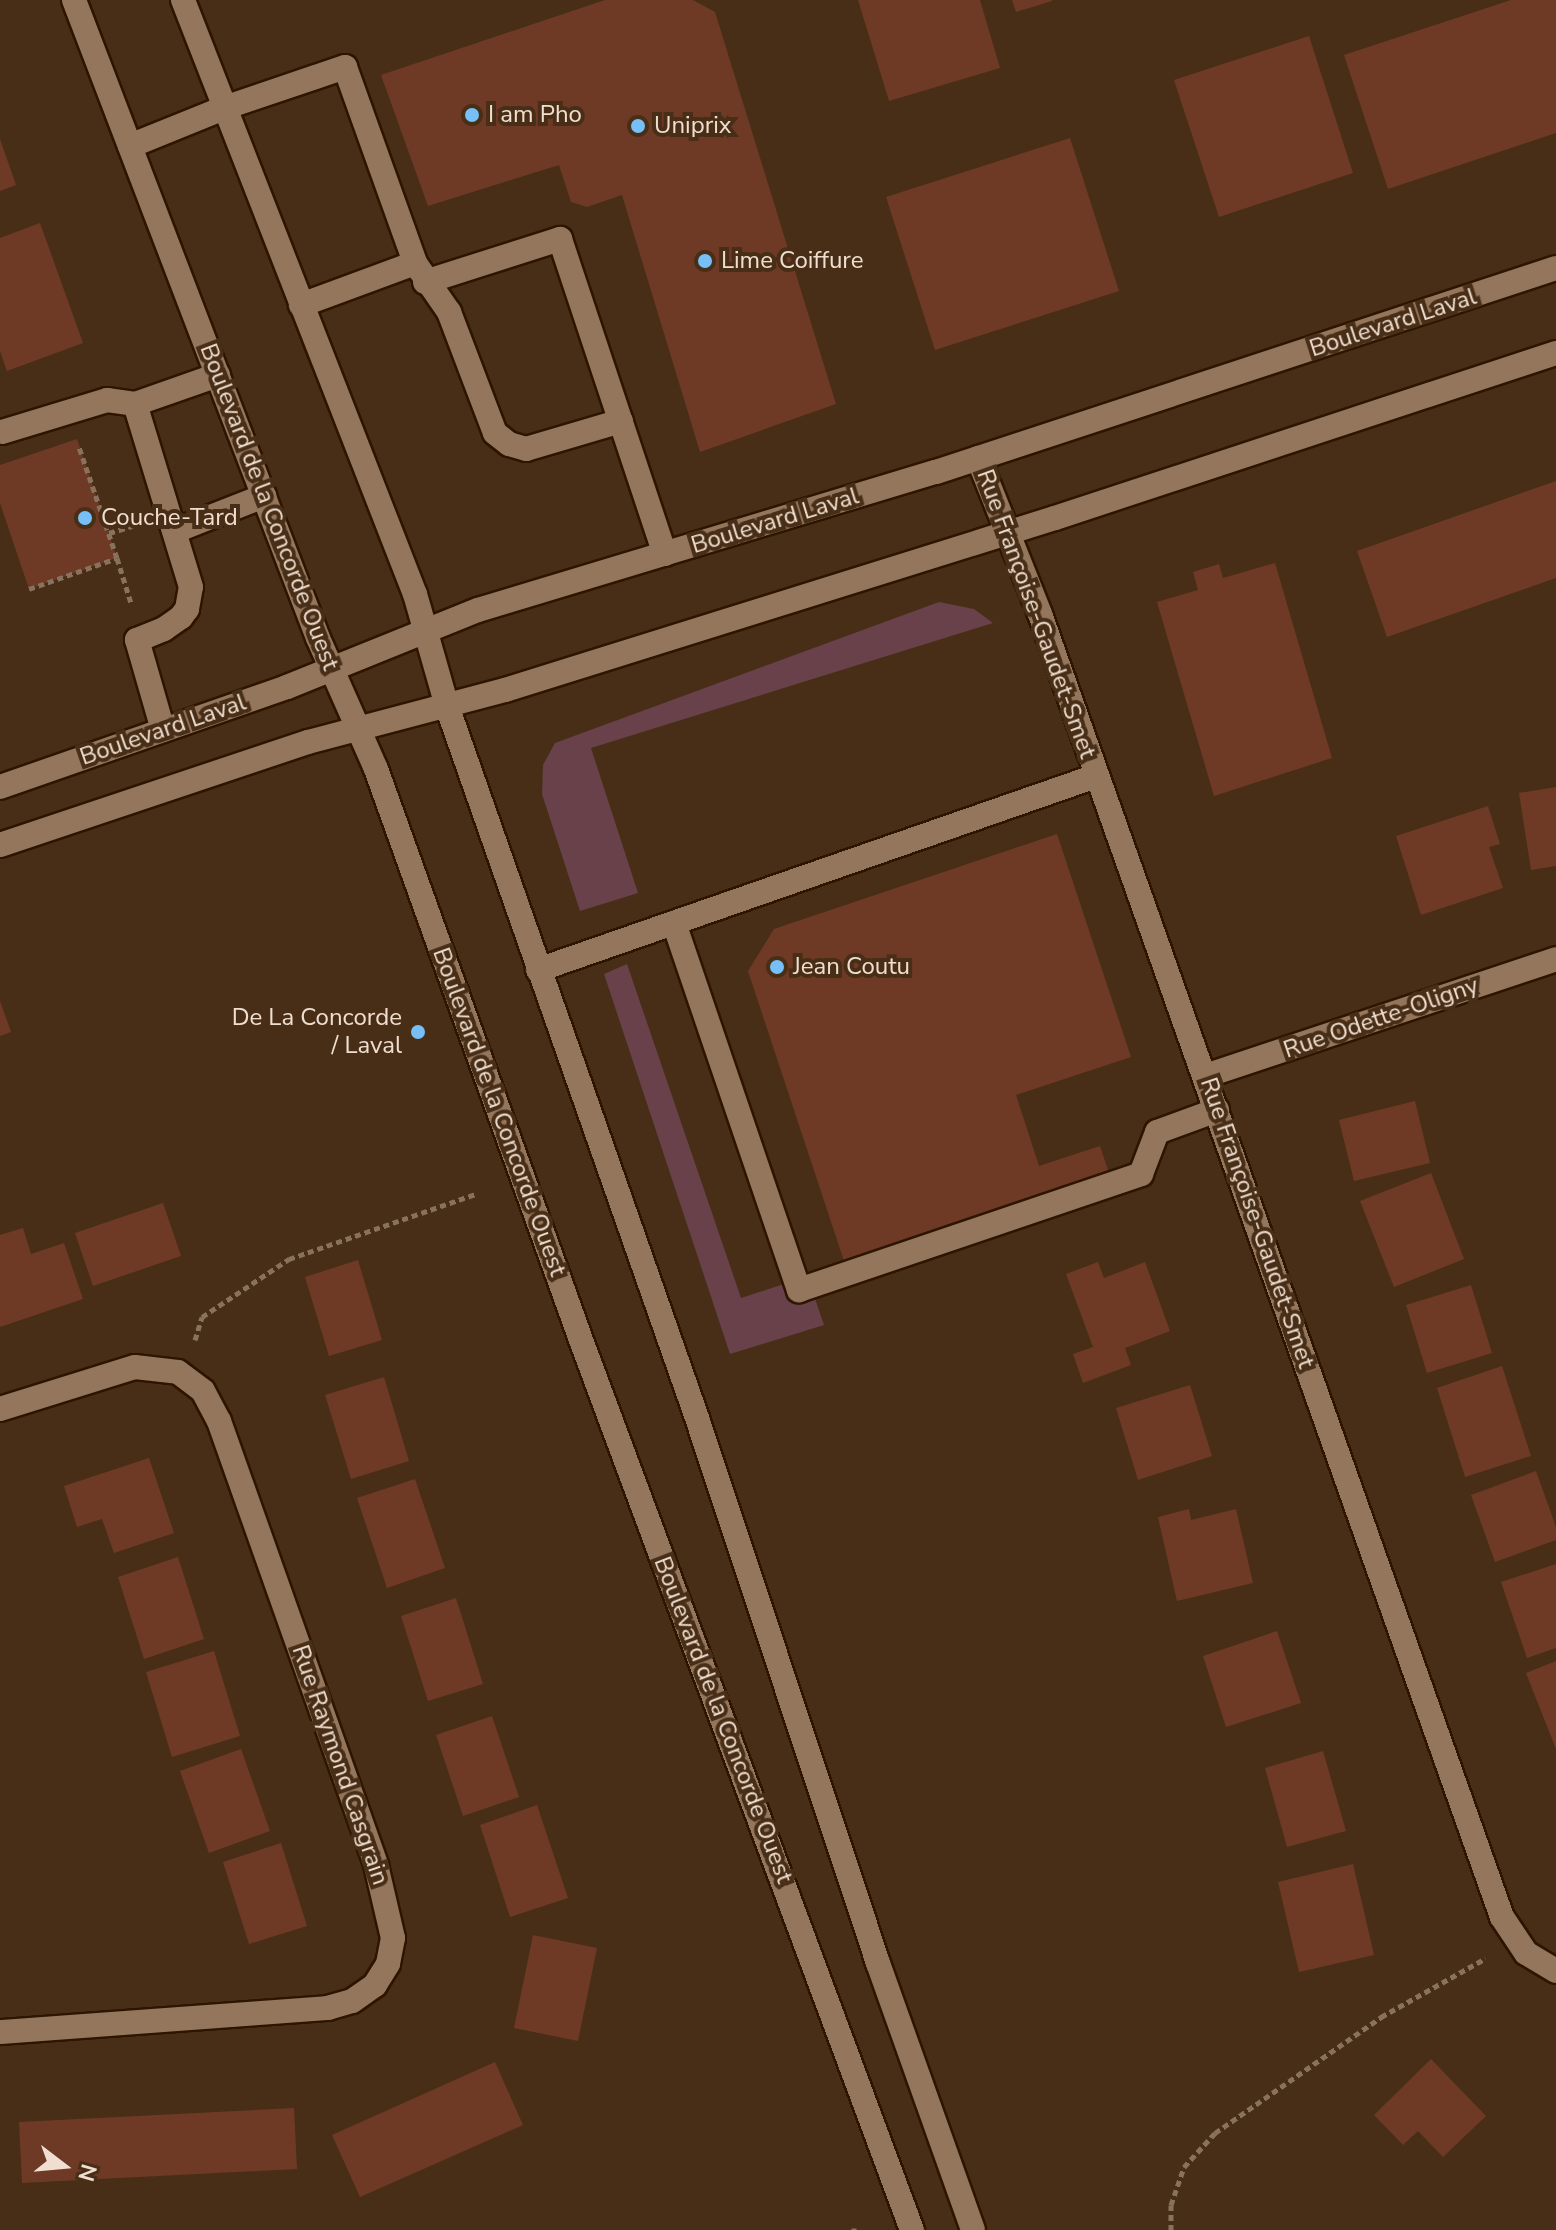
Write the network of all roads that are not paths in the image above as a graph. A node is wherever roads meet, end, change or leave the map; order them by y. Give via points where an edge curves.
1 (74, 0) edge
2 (183, 0) edge
3 (224, 108) junction
4 (130, 146) junction
5 (1556, 268) edge
6 (420, 272) junction
7 (301, 305) junction
8 (1556, 353) edge
9 (218, 375) junction
10 (135, 404) junction
11 (621, 421) junction
12 (2, 432) edge
13 (978, 458) junction
14 (264, 496) junction
15 (175, 531) junction
16 (1008, 531) junction
17 (665, 554) junction
18 (428, 630) junction
19 (331, 669) junction
20 (447, 706) junction
21 (359, 726) junction
22 (163, 730) junction
23 (1096, 776) junction
24 (0, 787) edge
25 (0, 845) edge
26 (674, 923) junction
27 (1556, 959) edge
28 (538, 970) junction
29 (1205, 1076) junction
30 (1217, 1110) junction
31 (0, 1409) edge
32 (1556, 1971) edge
33 (0, 2032) edge
34 (912, 2230) edge
35 (973, 2230) edge

1 - 4 street, Boulevard de la Concorde Ouest
2 - 3 street
3 - 4 street
3 - 6 street via 345,67
3 - 7 street
4 - 9 street, Boulevard de la Concorde Ouest
5 - 13 street, Boulevard Laval
6 - 7 street
6 - 11 street via 449,312 486,417 509,444 526,449
6 - 11 street via 560,239
7 - 18 street
8 - 16 street
9 - 10 street
9 - 14 street, Boulevard de la Concorde Ouest
10 - 12 street via 107,400
10 - 15 street
11 - 17 street
13 - 16 street, Rue Françoise-Gaudet-Smet
13 - 17 street, Boulevard Laval
14 - 15 street
14 - 19 street, Boulevard de la Concorde Ouest
15 - 22 street via 191,587 187,609 173,624 137,640
16 - 20 street
16 - 23 street, Rue Françoise-Gaudet-Smet
17 - 18 street, Boulevard Laval
18 - 19 street, Boulevard Laval
18 - 20 street
19 - 21 street, Boulevard de la Concorde Ouest
19 - 22 street, Boulevard Laval
20 - 21 street
20 - 28 street
21 - 25 street
21 - 34 street, Boulevard de la Concorde Ouest
22 - 24 street, Boulevard Laval
23 - 26 street
23 - 29 street, Rue Françoise-Gaudet-Smet
26 - 28 street
26 - 30 street via 799,1290 1141,1174 1157,1132
27 - 29 street, Rue Odette-Oligny
28 - 35 street via 697,1418 878,1963
29 - 30 street, Rue Françoise-Gaudet-Smet
30 - 32 street, Rue Françoise-Gaudet-Smet via 1502,1917 1526,1953
31 - 33 street, Rue Raymond Casgrain via 121,1370 150,1368 183,1375 203,1391 219,1421 376,1865 391,1923 392,1950 375,1985 352,2001 328,2008

